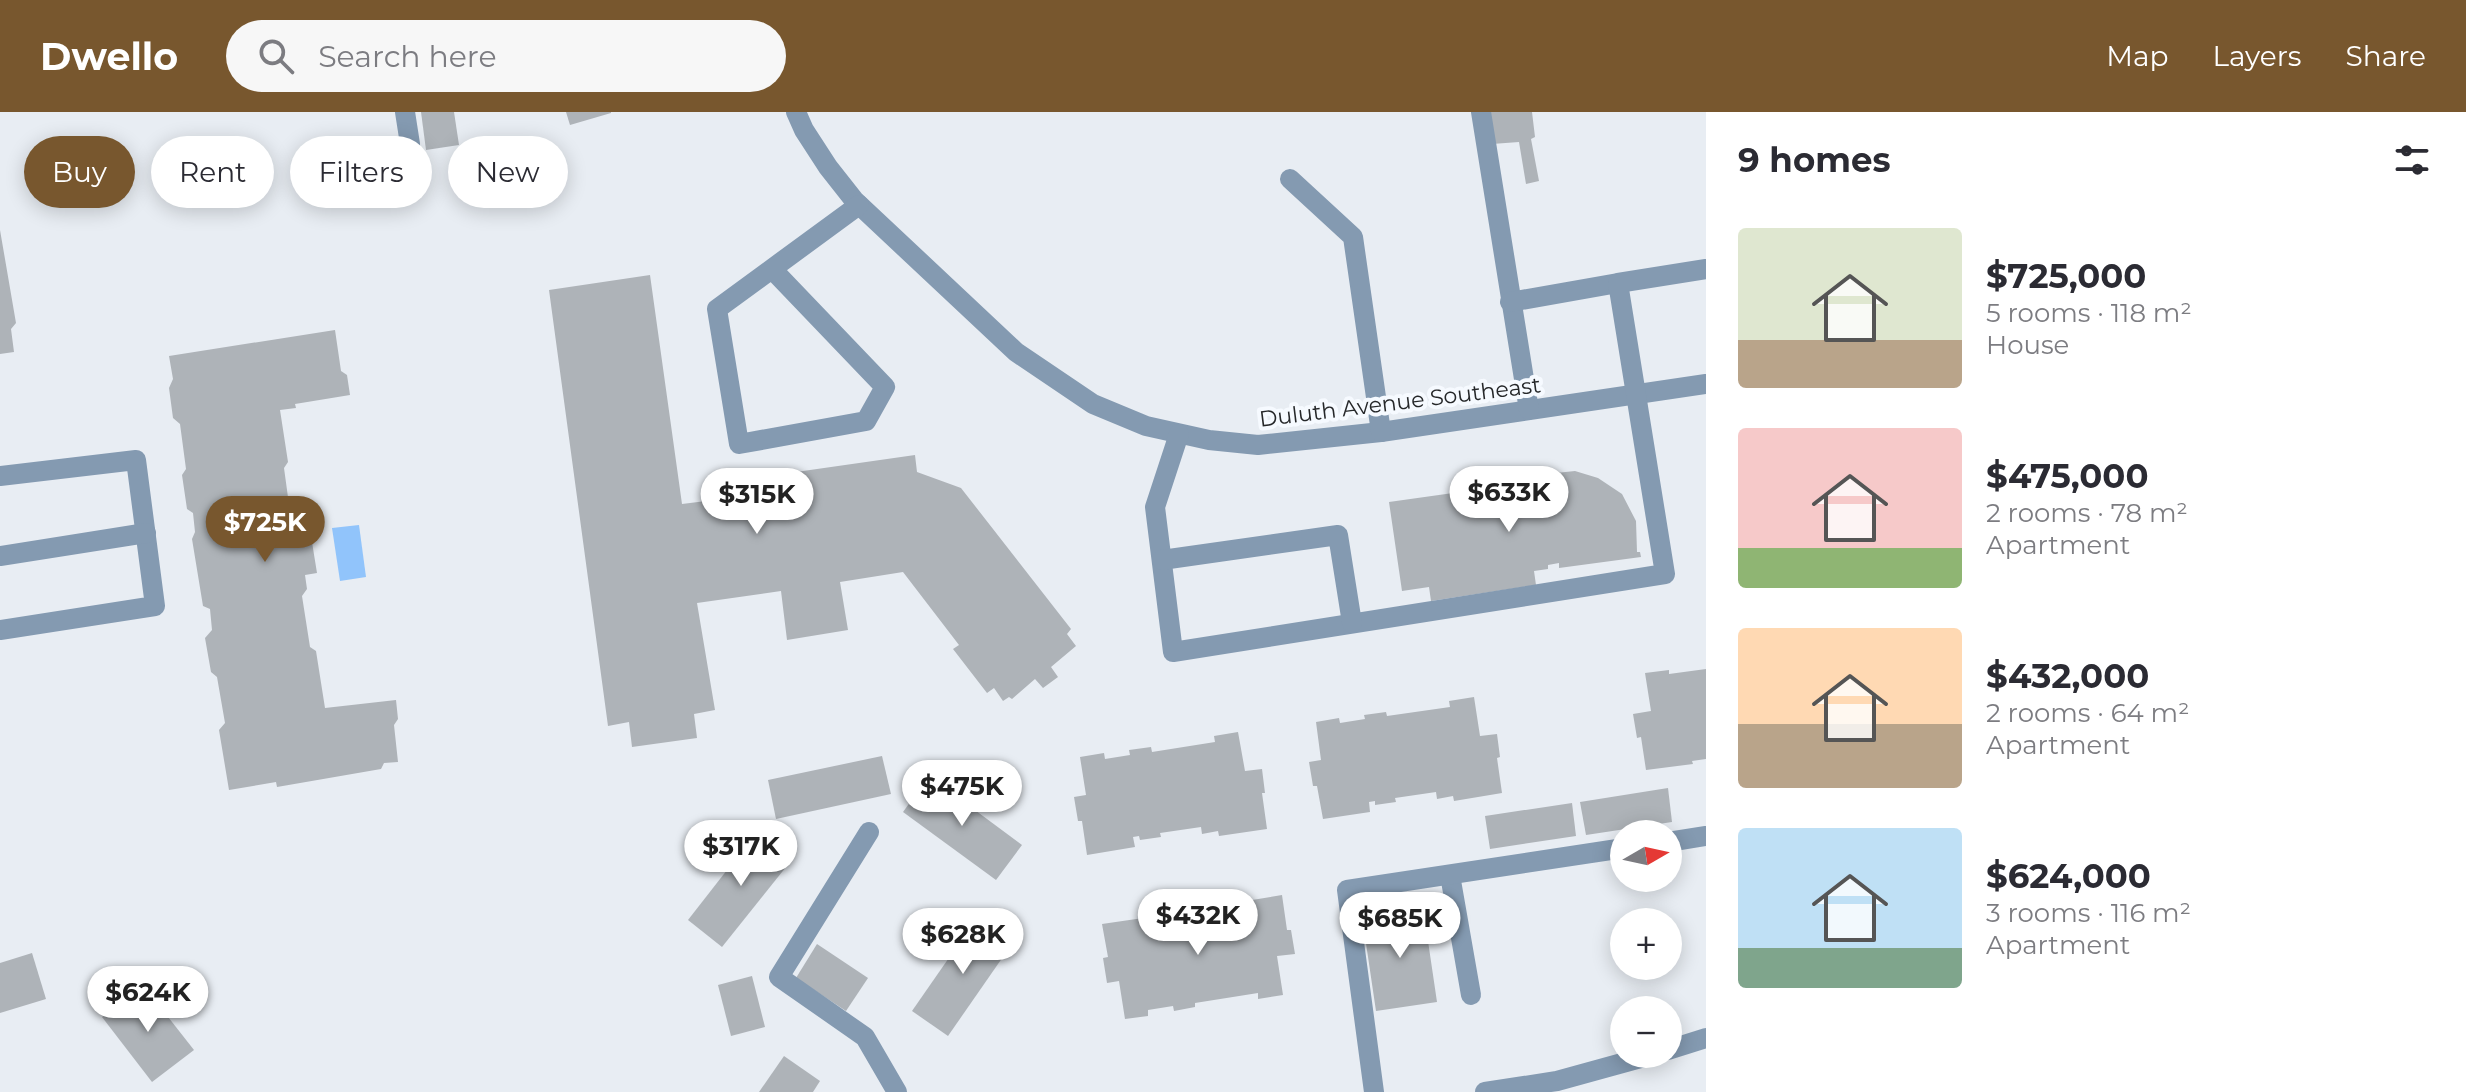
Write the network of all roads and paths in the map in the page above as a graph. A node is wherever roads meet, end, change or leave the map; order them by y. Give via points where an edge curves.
1 (405, 112) edge
2 (796, 112) edge
3 (1481, 112) edge
4 (409, 136) edge
5 (1290, 179) dead end
6 (859, 205) junction
7 (772, 269) junction
8 (1706, 269) edge
9 (1618, 283) junction
10 (1510, 302) junction
11 (1706, 384) edge
12 (1636, 395) junction
13 (1529, 410) junction
14 (1381, 432) junction
15 (1179, 434) junction
16 (0, 476) edge
17 (146, 533) junction
18 (0, 556) edge
19 (1162, 560) junction
20 (1352, 623) junction
21 (0, 630) edge
22 (869, 832) dead end
23 (1706, 836) edge
24 (1682, 840) edge
25 (1610, 850) edge
26 (1450, 875) junction
27 (1471, 995) dead end
28 (1706, 1038) edge
29 (1682, 1046) edge
30 (1614, 1068) edge
31 (1558, 1087) edge
32 (897, 1092) edge
33 (1374, 1092) edge
34 (1485, 1092) edge

1 - 4 street
2 - 6 street, Duluth Avenue Southeast via 828,167
3 - 10 street
5 - 14 street via 1353,237
6 - 7 street
6 - 15 street, Duluth Avenue Southeast via 1016,352 1093,404
7 - 7 street via 717,309 739,444 866,421 885,387
8 - 9 street
9 - 10 street
9 - 12 street
10 - 13 street
11 - 12 street, Duluth Avenue Southeast
12 - 13 street, Duluth Avenue Southeast
12 - 20 street via 1665,574
13 - 14 street, Duluth Avenue Southeast
14 - 15 street, Duluth Avenue Southeast via 1258,445
15 - 19 street via 1155,507
16 - 17 street via 136,460
17 - 18 street
17 - 21 street via 155,606
19 - 20 street via 1338,535
19 - 20 street via 1173,652
22 - 32 street via 779,977 865,1037
23 - 24 street
25 - 26 street
26 - 27 street
26 - 33 street via 1347,890
28 - 29 street
30 - 31 street
31 - 34 street

